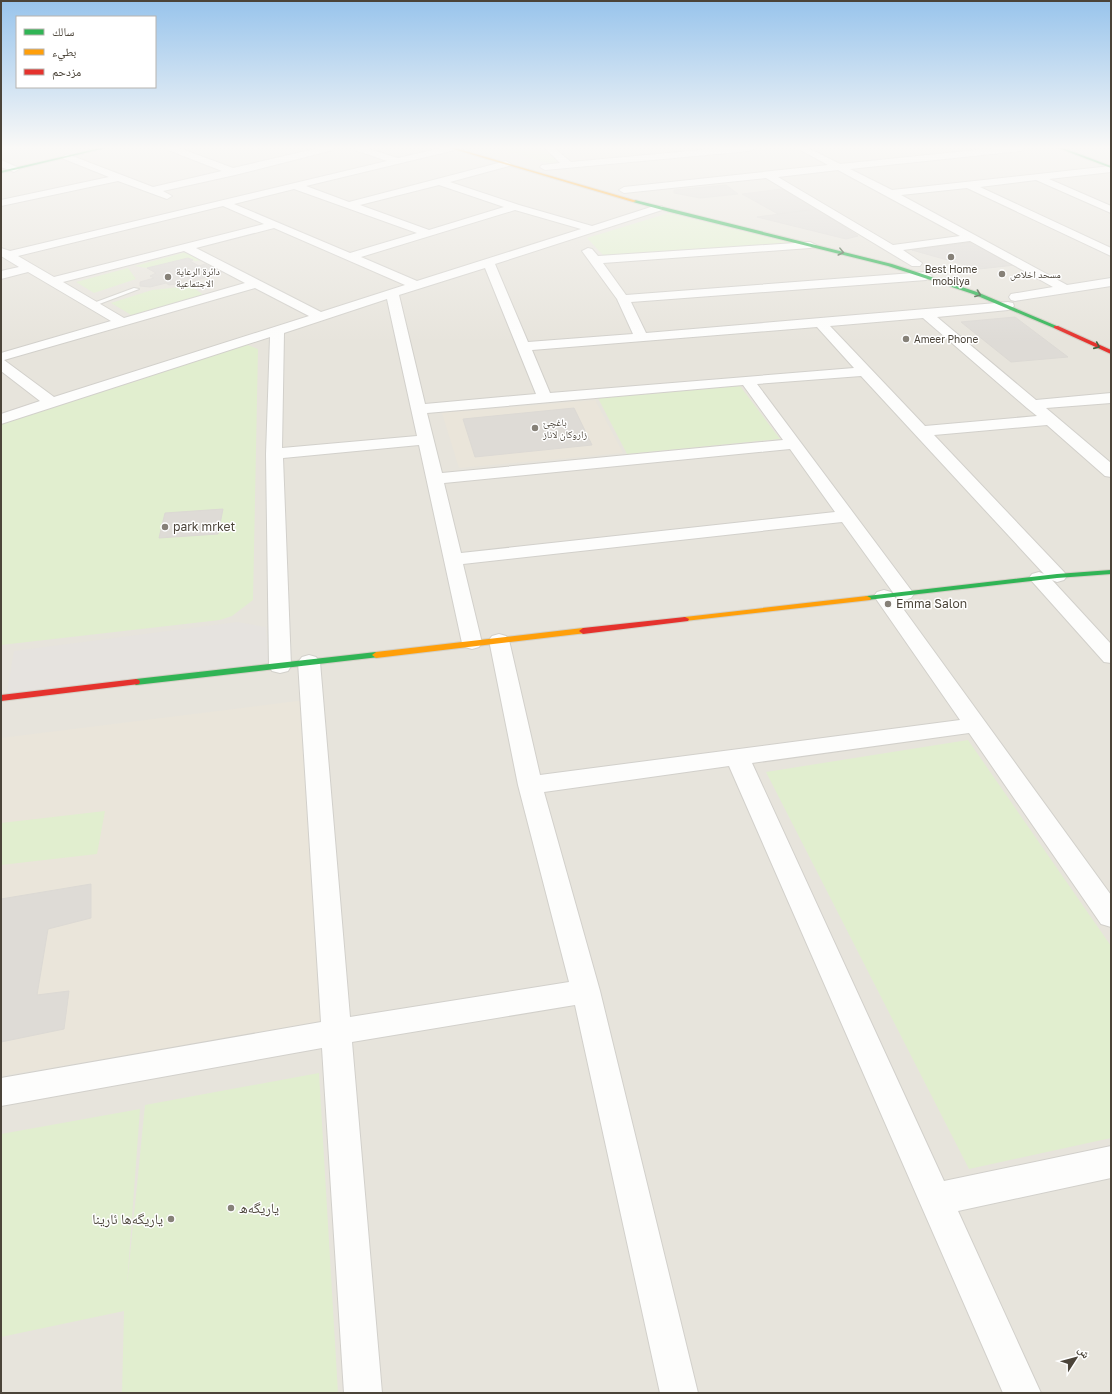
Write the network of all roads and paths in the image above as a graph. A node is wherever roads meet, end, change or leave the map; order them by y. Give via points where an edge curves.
1 (184, 213) edge
2 (247, 213) edge
3 (372, 213) edge
4 (495, 213) edge
5 (536, 213) edge
6 (642, 213) edge
7 (679, 213) edge
8 (710, 213) edge
9 (833, 213) edge
10 (926, 213) edge
11 (1028, 213) edge
12 (274, 225) junction
13 (592, 229) junction
14 (428, 233) junction
15 (574, 236) junction
16 (970, 238) junction
17 (810, 245) junction
18 (187, 248) junction
19 (893, 248) junction
20 (1111, 252) edge
21 (4, 253) edge
22 (350, 257) junction
23 (596, 260) junction
24 (489, 263) junction
25 (916, 263) junction
26 (28, 268) junction
27 (1, 275) edge
28 (926, 276) junction
29 (965, 279) dead end
30 (52, 281) junction
31 (1111, 282) edge
32 (255, 284) junction
33 (417, 286) junction
34 (136, 289) dead end
35 (1065, 289) junction
36 (392, 294) junction
37 (623, 299) junction
38 (1010, 299) junction
39 (1029, 303) dead end
40 (92, 304) junction
41 (925, 314) junction
42 (321, 317) junction
43 (122, 322) junction
44 (820, 323) junction
45 (277, 331) junction
46 (641, 337) junction
47 (525, 346) junction
48 (1111, 352) edge
49 (1, 358) edge
50 (1, 364) edge
51 (866, 371) junction
52 (747, 380) junction
53 (545, 398) junction
54 (1111, 398) edge
55 (52, 403) junction
56 (1032, 405) junction
57 (419, 409) junction
58 (1, 419) edge
59 (1050, 420) junction
60 (922, 431) junction
61 (426, 440) junction
62 (794, 444) junction
63 (274, 454) junction
64 (1111, 472) edge
65 (435, 479) junction
66 (847, 516) junction
67 (453, 559) junction
68 (1111, 572) edge
69 (1048, 577) junction
70 (894, 595) junction
71 (485, 642) junction
72 (1111, 657) edge
73 (309, 662) junction
74 (280, 666) junction
75 (1, 698) edge
76 (976, 724) junction
77 (737, 757) junction
78 (530, 785) junction
79 (1111, 916) edge
80 (586, 991) junction
81 (337, 1032) junction
82 (1, 1092) edge
83 (1111, 1162) edge
84 (935, 1200) junction
85 (363, 1393) edge
86 (679, 1393) edge
87 (1022, 1393) edge

1 - 21 street
2 - 12 street
3 - 14 street
4 - 14 street
5 - 13 street
6 - 13 street
7 - 17 main road
8 - 25 main road
9 - 19 street
10 - 16 street
11 - 20 street
12 - 18 street
12 - 22 street
13 - 15 street
14 - 22 street
15 - 23 street
15 - 24 street
16 - 19 street
16 - 35 street
17 - 23 street
17 -> 28 main road
18 - 30 street
18 - 32 street
19 - 25 street
21 - 26 street
22 - 33 street
23 - 37 street
24 - 33 street
24 - 47 street
25 - 29 main road
26 - 27 street
26 - 30 street
28 - 37 street
28 -> 38 main road
30 - 40 street
31 - 35 street
32 - 42 street
32 - 43 street
33 - 36 street
34 - 40 lane
35 - 38 street
36 - 42 street
36 - 57 street
37 - 46 street
38 - 39 main road
38 - 41 street
38 -> 48 main road
40 - 43 street
41 - 44 street
41 - 56 street
42 - 45 street
43 - 49 street
44 - 46 street
44 - 51 street
45 - 55 street
45 - 63 street
46 - 47 street
47 - 53 street
50 - 55 street
51 - 52 street
51 - 60 street
52 - 53 street
52 - 62 street
53 - 57 street
54 - 56 street
55 - 58 street
56 - 59 street
57 - 61 street
59 - 60 street
59 - 64 street
60 - 69 street
61 - 63 street
61 - 65 street
62 - 65 street
62 - 66 street
63 - 74 street
65 - 67 street
66 - 67 street
66 - 70 street
67 - 71 street
68 - 69 main road
69 - 70 main road
69 - 72 street
70 - 71 main road
70 - 76 street
71 - 73 main road
71 - 78 street
73 - 74 main road
73 - 81 street
74 - 75 main road
76 - 77 street
76 - 79 street
77 - 78 street
77 - 84 street
78 - 80 street
80 - 81 street
80 - 86 street
81 - 82 street
81 - 85 street
83 - 84 street
84 - 87 street

